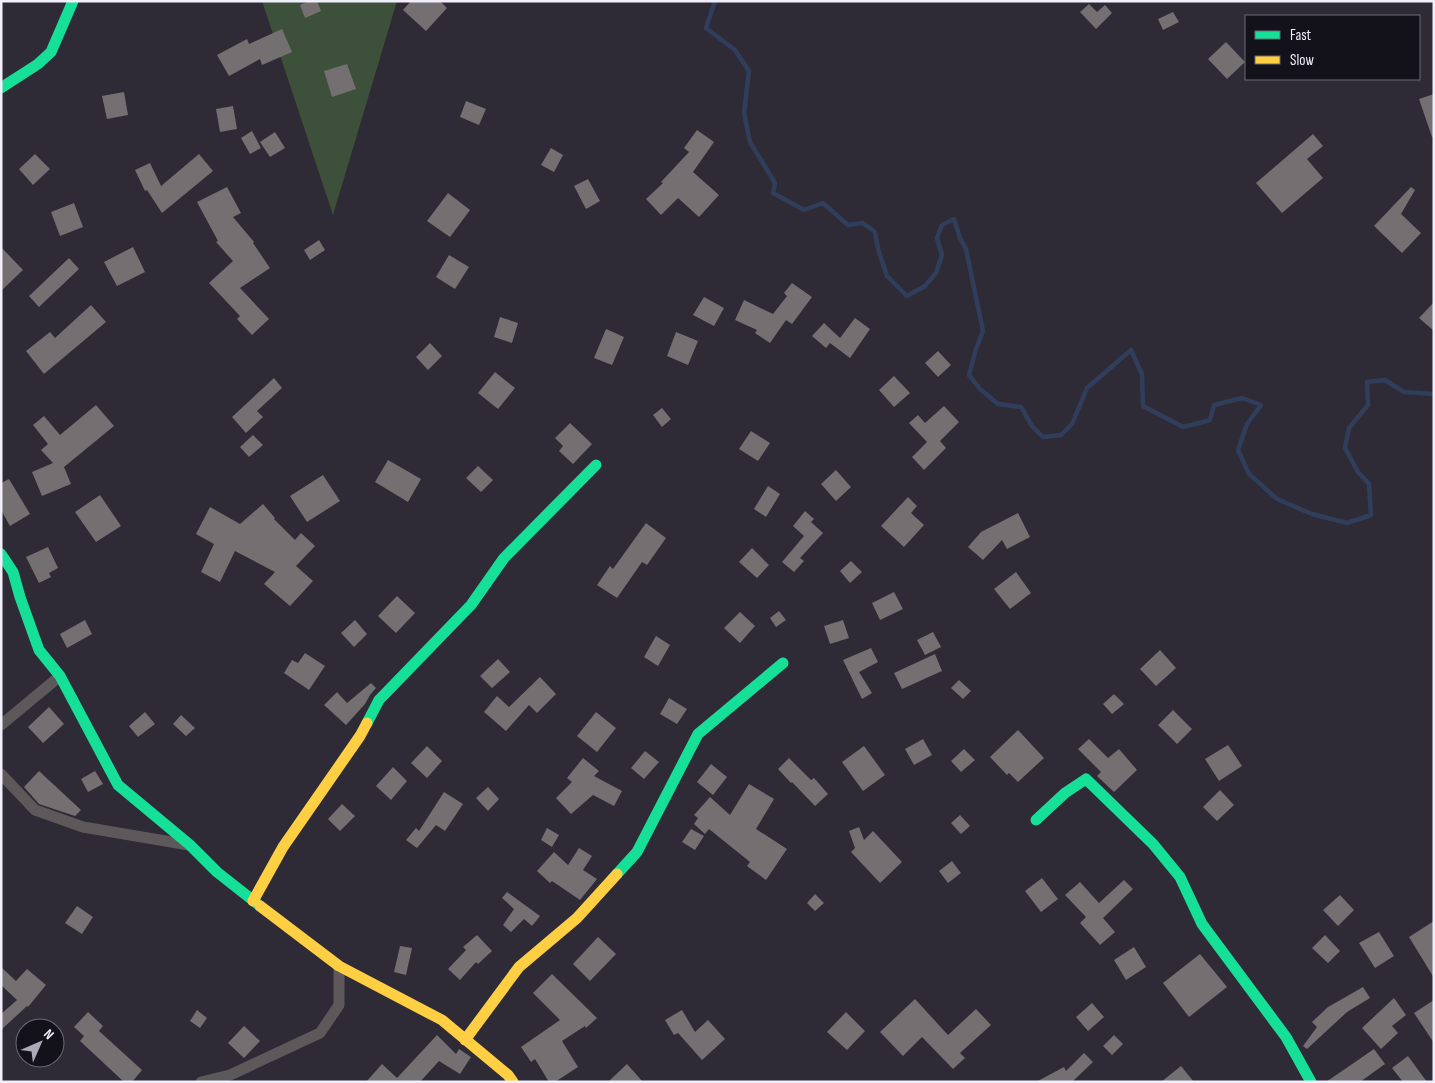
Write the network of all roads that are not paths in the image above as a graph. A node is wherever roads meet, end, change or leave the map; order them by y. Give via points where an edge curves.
1 (73, 1) edge
2 (1, 88) edge
3 (596, 465) dead end
4 (2, 555) edge
5 (783, 663) dead end
6 (60, 676) junction
7 (1, 725) edge
8 (1, 774) edge
9 (1036, 820) dead end
10 (190, 845) junction
11 (253, 901) junction
12 (339, 966) junction
13 (465, 1040) junction
14 (201, 1082) edge
15 (513, 1082) edge
16 (1311, 1082) edge

1 - 2 street via 51,52
3 - 11 street via 504,558 471,605 379,700 360,736 284,847
4 - 6 street via 13,572 39,650
5 - 13 street via 698,734 637,852 577,918 518,967
6 - 7 street
6 - 10 street via 118,785
8 - 10 street via 35,810 83,827
9 - 16 street via 1086,779 1111,802 1180,876 1202,924 1286,1037
10 - 11 street via 216,872
11 - 12 street
12 - 13 street via 442,1020
12 - 14 street via 339,1004 320,1033 230,1075
13 - 15 street

